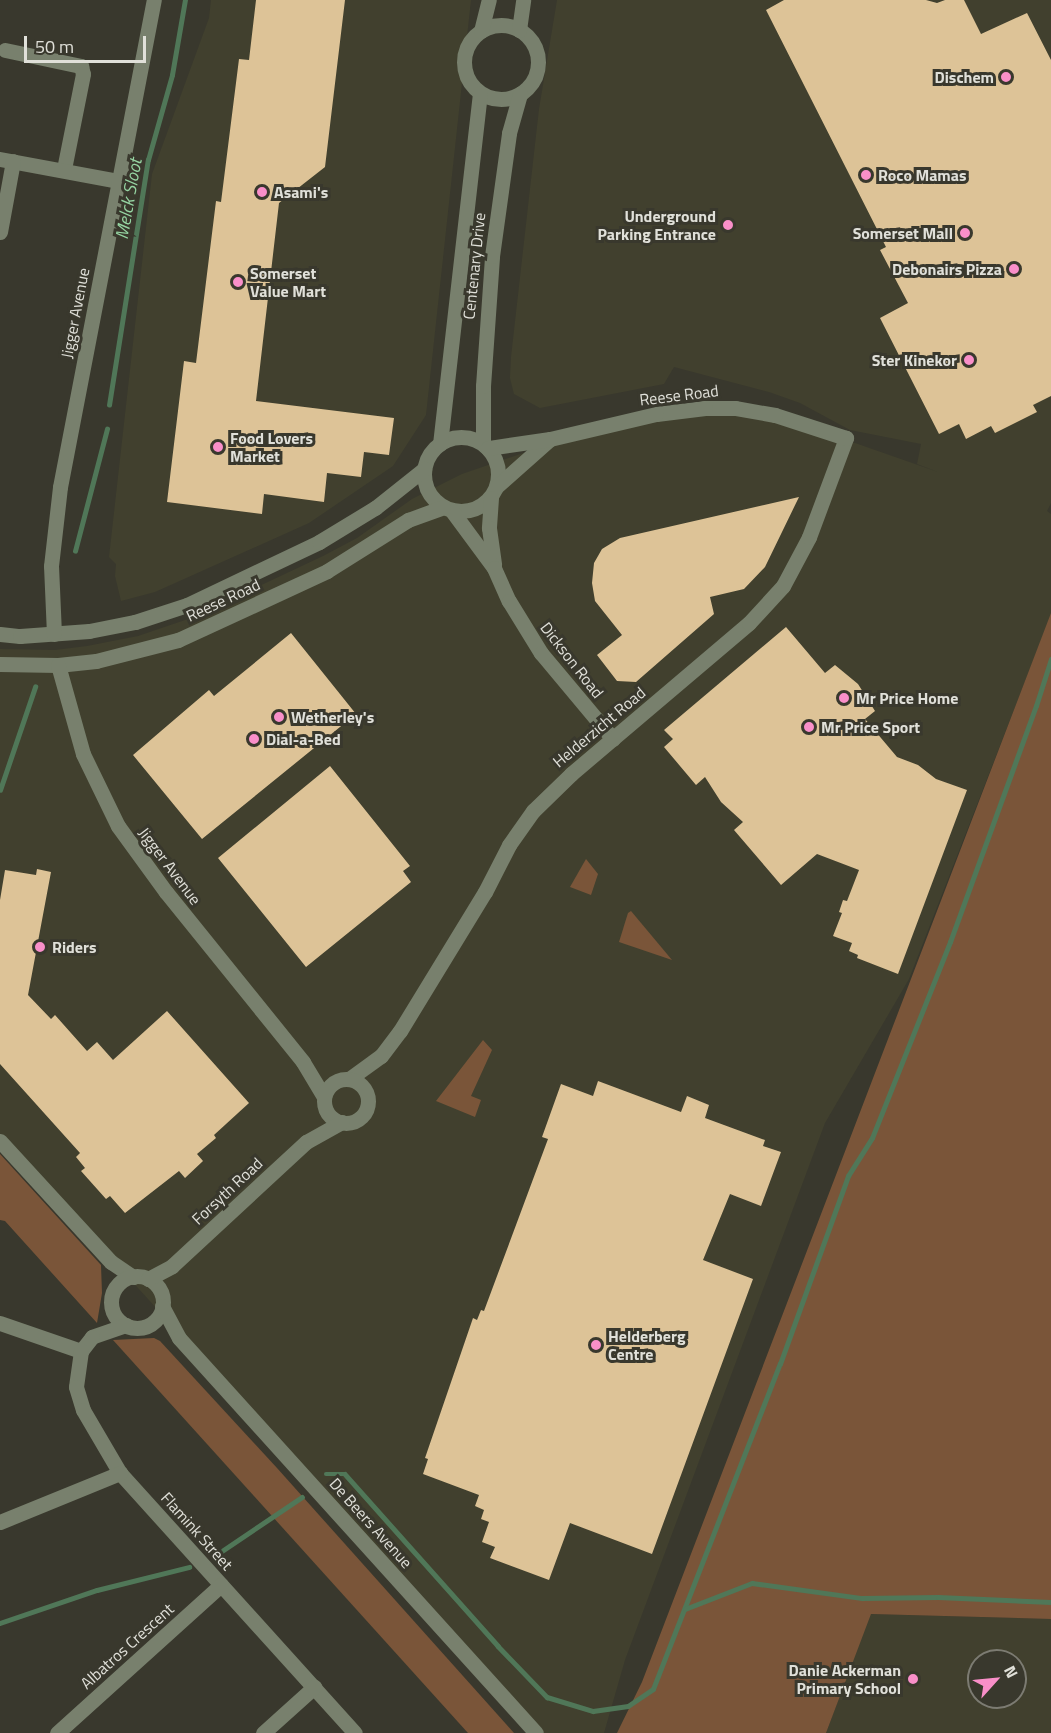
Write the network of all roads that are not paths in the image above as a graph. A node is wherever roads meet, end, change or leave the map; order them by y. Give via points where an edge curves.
1 (154, 0) edge
2 (489, 0) edge
3 (523, 0) edge
4 (519, 30) junction
5 (481, 31) junction
6 (5, 50) dead end
7 (480, 93) junction
8 (520, 94) junction
9 (6, 160) edge
10 (64, 169) junction
11 (119, 181) junction
12 (0, 232) edge
13 (846, 438) joint
14 (550, 439) junction
15 (440, 444) junction
16 (486, 446) junction
17 (424, 469) junction
18 (494, 492) junction
19 (448, 509) junction
20 (494, 568) junction
21 (0, 634) edge
22 (54, 634) junction
23 (0, 664) edge
24 (58, 665) junction
25 (613, 739) junction
26 (381, 1056) junction
27 (303, 1062) junction
28 (342, 1080) junction
29 (365, 1091) junction
30 (324, 1103) junction
31 (342, 1122) junction
32 (0, 1141) edge
33 (306, 1142) junction
34 (111, 1263) junction
35 (172, 1266) junction
36 (140, 1278) junction
37 (118, 1285) junction
38 (160, 1290) junction
39 (162, 1306) junction
40 (112, 1307) junction
41 (0, 1323) edge
42 (126, 1325) junction
43 (149, 1325) junction
44 (100, 1332) junction
45 (179, 1338) junction
46 (81, 1351) junction
47 (120, 1473) junction
48 (0, 1522) edge
49 (221, 1585) junction
50 (314, 1687) junction
51 (57, 1733) edge
52 (263, 1733) edge
53 (355, 1733) edge
54 (536, 1733) edge

1 - 11 street, Jigger Avenue
2 - 5 street
3 - 4 street
4 - 5 street via 497,25
4 - 8 street via 532,43 537,61 533,80
5 - 7 street via 467,46 464,62 467,79
6 - 10 street via 81,66 83,74
7 - 8 street via 500,99
7 - 15 street, Centenary Drive
8 - 16 street, Centenary Drive via 509,133 492,256 483,386
9 - 10 street
9 - 12 street
10 - 11 street
11 - 22 street, Jigger Avenue via 54,530
13 - 14 street, Reese Road via 765,412 705,408 646,416
13 - 25 street, Helderzicht Road via 809,537 783,586 749,623
14 - 16 street, Reese Road
14 - 18 street, Reese Road
15 - 16 street via 458,437 472,438
15 - 17 street via 431,452
16 - 18 street via 498,467
17 - 19 street via 428,490
17 - 22 street, Reese Road via 375,508 319,542 216,592 135,621
18 - 19 street via 473,510
18 - 20 street, Dickson Road via 489,528
19 - 20 street, Dickson Road
19 - 24 street, Reese Road via 408,520 327,571 208,628 149,649
20 - 25 street, Dickson Road via 541,653
21 - 22 street, Reese Road
23 - 24 street, Reese Road
24 - 27 street, Jigger Avenue via 83,754 118,825 166,892
25 - 26 street, Helderzicht Road via 552,791 519,830 422,998
26 - 28 street, Helderzicht Road
26 - 29 street, Helderzicht Road
27 - 28 street, Jigger Avenue
27 - 30 street, Jigger Avenue
28 - 29 street via 358,1083
28 - 30 street via 327,1090
29 - 31 street via 367,1105 363,1114 355,1121
30 - 31 street via 332,1118
30 - 33 street, Forsyth Road
31 - 33 street, Forsyth Road
32 - 34 street
33 - 35 street, Forsyth Road
34 - 36 street
34 - 37 street
35 - 36 street, Forsyth Road
35 - 38 street, Forsyth Road
36 - 37 street
36 - 38 street
37 - 40 street
38 - 39 street
39 - 43 street
39 - 45 street, De Beers Avenue
40 - 42 street via 119,1321
40 - 44 street
41 - 46 street
42 - 43 street
42 - 44 street
43 - 45 street, De Beers Avenue
44 - 46 street
45 - 54 street, De Beers Avenue
46 - 47 street, Flamink Street via 76,1387 80,1403
47 - 48 street
47 - 49 street, Flamink Street
49 - 50 street, Flamink Street
49 - 51 street, Albatros Crescent
50 - 52 street
50 - 53 street, Flamink Street

